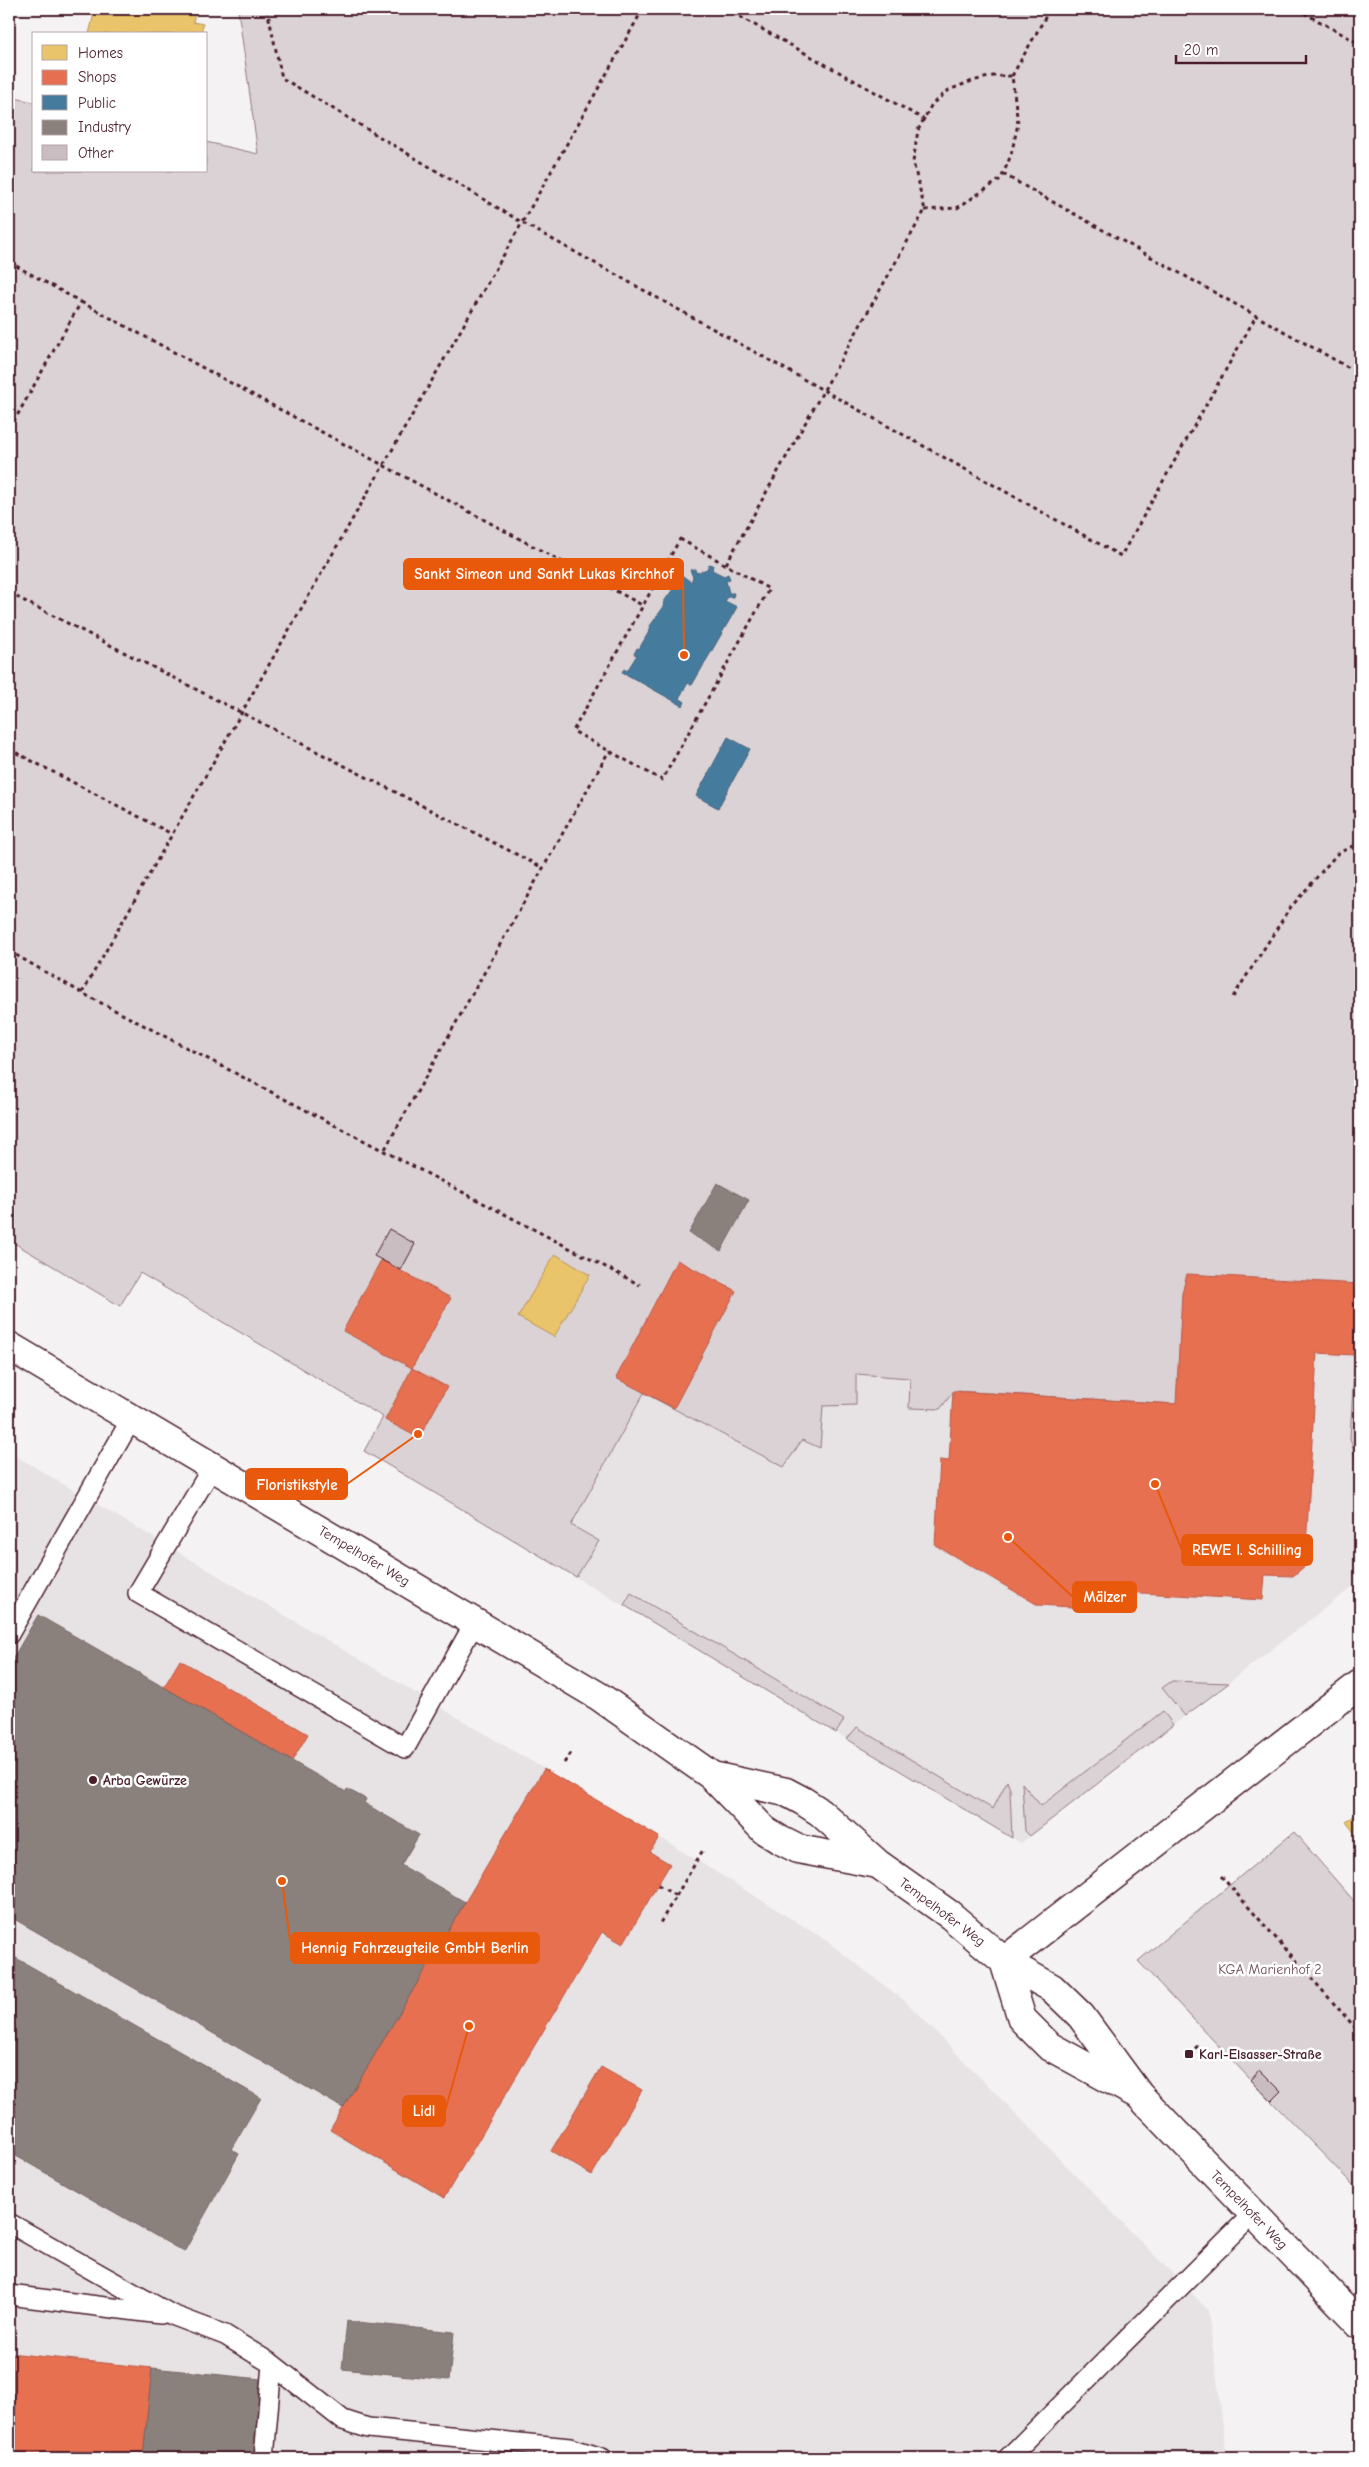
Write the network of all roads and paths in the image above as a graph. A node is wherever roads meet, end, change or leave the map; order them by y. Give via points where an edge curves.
1 (266, 9) edge
2 (643, 9) edge
3 (726, 9) edge
4 (1050, 9) edge
5 (1297, 9) edge
6 (1360, 44) edge
7 (1012, 76) junction
8 (925, 120) junction
9 (1003, 174) junction
10 (925, 210) junction
11 (523, 223) junction
12 (9, 262) edge
13 (81, 302) junction
14 (1256, 316) junction
15 (1360, 374) edge
16 (824, 391) junction
17 (9, 430) edge
18 (384, 467) junction
19 (726, 564) junction
20 (9, 593) edge
21 (642, 605) junction
22 (240, 713) junction
23 (9, 749) edge
24 (609, 751) junction
25 (172, 834) junction
26 (1360, 843) edge
27 (543, 868) junction
28 (9, 951) edge
29 (82, 993) junction
30 (1233, 997) dead end
31 (385, 1149) junction
32 (640, 1285) dead end
33 (9, 1346) edge
34 (132, 1418) junction
35 (213, 1466) junction
36 (475, 1622) junction
37 (9, 1634) edge
38 (1360, 1684) edge
39 (571, 1753) dead end
40 (564, 1763) dead end
41 (712, 1776) junction
42 (703, 1850) dead end
43 (878, 1864) junction
44 (1221, 1876) dead end
45 (658, 1885) dead end
46 (676, 1896) junction
47 (660, 1922) dead end
48 (1004, 1961) junction
49 (1360, 2033) edge
50 (1200, 2044) dead end
51 (1189, 2054) dead end
52 (1139, 2095) junction
53 (1253, 2214) junction
54 (9, 2223) edge
55 (9, 2295) edge
56 (172, 2315) junction
57 (1360, 2324) edge
58 (272, 2364) junction
59 (264, 2458) edge
60 (602, 2458) edge
61 (1008, 2458) edge

1 - 11 path via 282,78
2 - 11 path
3 - 8 path
4 - 7 path
5 - 6 path
7 - 8 path via 993,76 950,90 932,104
7 - 9 path via 1018,124
8 - 10 path via 918,130 913,162
9 - 10 path via 980,195 957,208
9 - 14 path
10 - 16 path
11 - 16 path
11 - 18 path
12 - 13 path
13 - 17 path
13 - 18 path
14 - 15 path
14 - 16 path via 1121,556
16 - 19 path
18 - 21 path
18 - 22 path
19 - 21 path via 680,539
19 - 24 path via 770,589 662,780
20 - 22 path
21 - 24 path via 573,731
22 - 25 path
22 - 27 path
23 - 25 path
24 - 27 path
25 - 29 path
26 - 30 path via 1338,853 1290,908
27 - 31 path
28 - 29 path
29 - 31 path
31 - 32 path
33 - 34 street, Tempelhofer Weg
34 - 35 street, Tempelhofer Weg
34 - 37 lane
35 - 36 street, Tempelhofer Weg
35 - 36 lane via 138,1592 404,1748
36 - 41 street, Tempelhofer Weg via 628,1715
38 - 48 street
39 - 40 path
41 - 43 street, Tempelhofer Weg via 786,1792 820,1812
41 - 43 street, Tempelhofer Weg via 764,1830 798,1849
42 - 46 path
43 - 48 street, Tempelhofer Weg via 950,1915
44 - 49 path
45 - 46 path
46 - 47 path
48 - 52 street, Tempelhofer Weg via 1052,1988 1081,2016
48 - 52 street, Tempelhofer Weg via 1022,2019 1048,2046
50 - 51 path
52 - 53 street, Tempelhofer Weg
53 - 57 street, Tempelhofer Weg
53 - 61 lane
54 - 56 lane
55 - 56 lane
56 - 58 lane via 224,2335
58 - 59 lane
58 - 60 lane via 343,2420 355,2425 570,2448

